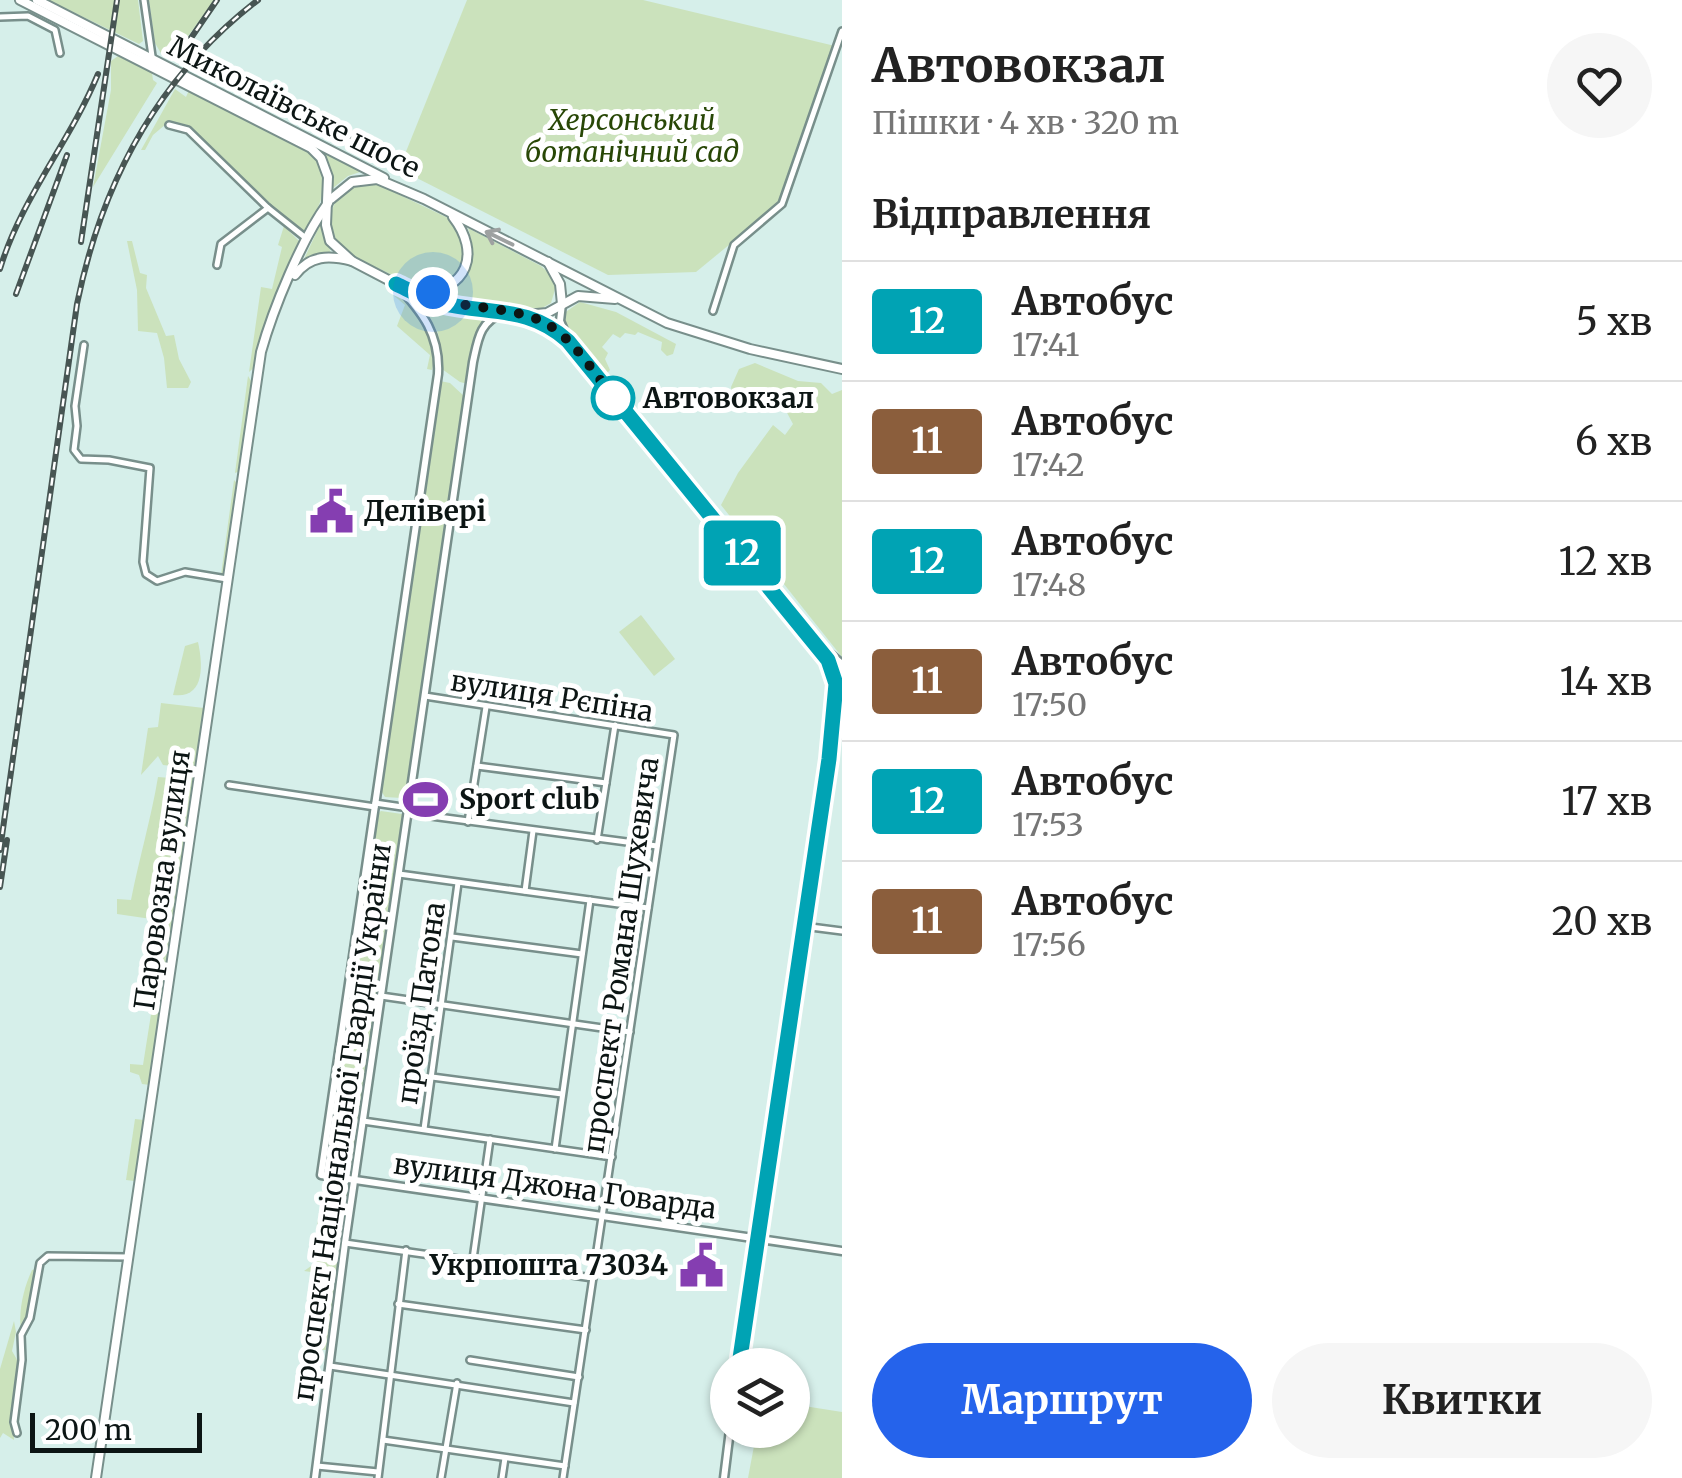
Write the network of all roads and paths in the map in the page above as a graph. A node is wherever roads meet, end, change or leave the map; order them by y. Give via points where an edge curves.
1 (20, 0) edge
2 (37, 0) edge
3 (144, 0) edge
4 (0, 17) edge
5 (842, 31) edge
6 (60, 53) dead end
7 (154, 59) junction
8 (218, 72) dead end
9 (169, 124) dead end
10 (372, 154) dead end
11 (424, 199) junction
12 (328, 203) junction
13 (268, 208) junction
14 (450, 214) junction
15 (308, 239) junction
16 (352, 261) junction
17 (548, 262) junction
18 (217, 265) dead end
19 (396, 284) junction
20 (284, 291) junction
21 (414, 293) junction
22 (615, 299) junction
23 (562, 304) junction
24 (506, 312) junction
25 (713, 312) dead end
26 (526, 315) junction
27 (568, 341) junction
28 (84, 346) dead end
29 (842, 369) edge
30 (230, 579) junction
31 (817, 643) junction
32 (842, 664) edge
33 (839, 684) edge
34 (425, 696) junction
35 (486, 706) junction
36 (842, 714) edge
37 (616, 726) junction
38 (674, 735) joint
39 (829, 759) junction
40 (477, 766) junction
41 (606, 783) junction
42 (229, 785) dead end
43 (375, 805) junction
44 (408, 810) junction
45 (468, 822) junction
46 (533, 831) junction
47 (597, 840) junction
48 (657, 846) junction
49 (400, 874) junction
50 (458, 883) junction
51 (525, 892) junction
52 (590, 900) junction
53 (648, 908) junction
54 (803, 926) junction
55 (842, 931) edge
56 (452, 937) junction
57 (582, 954) junction
58 (382, 996) junction
59 (442, 1006) junction
60 (573, 1023) junction
61 (630, 1032) junction
62 (432, 1077) junction
63 (562, 1094) junction
64 (363, 1120) junction
65 (424, 1130) junction
66 (490, 1139) junction
67 (555, 1149) junction
68 (612, 1158) junction
69 (322, 1175) joint
70 (355, 1180) junction
71 (482, 1199) junction
72 (604, 1217) junction
73 (757, 1238) junction
74 (345, 1243) junction
75 (406, 1250) junction
76 (842, 1251) edge
77 (128, 1257) junction
78 (473, 1259) junction
79 (593, 1278) junction
80 (398, 1304) junction
81 (586, 1330) junction
82 (741, 1348) edge
83 (470, 1360) dead end
84 (330, 1366) junction
85 (391, 1374) junction
86 (579, 1376) junction
87 (457, 1383) junction
88 (574, 1403) junction
89 (17, 1432) dead end
90 (383, 1440) junction
91 (446, 1448) junction
92 (728, 1448) edge
93 (505, 1458) junction
94 (316, 1466) junction
95 (564, 1466) junction
96 (378, 1475) edge
97 (96, 1478) edge
98 (314, 1478) edge
99 (441, 1478) edge
100 (502, 1478) edge
101 (563, 1478) edge
102 (724, 1478) edge

1 - 12 main road, Миколаївське шосе via 311,148 327,171
2 - 7 main road, Миколаївське шосе
3 - 7 street
4 - 6 street via 28,16 56,30
5 - 25 street via 782,204 734,245
7 - 11 main road, Миколаївське шосе
8 - 10 street
9 - 13 street via 191,132
11 - 12 main road via 368,178 345,186
11 - 14 main road
12 - 15 main road, Паровозна вулиця
12 - 16 main road via 330,242
13 - 15 street
13 - 18 street via 221,244
17 -> 14 main road
14 - 21 main road via 468,244 464,269 447,287
15 - 20 main road, Паровозна вулиця
16 - 19 main road
16 - 20 main road, Паровозна вулиця via 310,261
17 - 22 main road
17 - 23 main road
19 - 21 main road
19 - 43 street, проспект Національної Гвардії України via 425,316 439,356
20 - 30 main road, Паровозна вулиця via 261,352
21 - 24 main road via 442,304
22 - 23 main road via 585,295
22 - 29 main road via 682,329
23 - 26 main road
23 - 27 street
24 - 26 main road
24 - 34 street, проспект Національної Гвардії України via 482,328 476,349
26 - 27 street
27 - 31 street
28 - 30 street via 74,450 81,459 150,468 146,574 157,581 185,572
30 - 77 main road, Паровозна вулиця
31 - 32 street
31 - 33 street
33 - 39 street
34 - 35 street, вулиця Рєпіна
34 - 44 street, проспект Національної Гвардії України
35 - 37 street, вулиця Рєпіна
35 - 40 street
36 - 39 street
37 - 38 street, вулиця Рєпіна
37 - 41 street
38 - 48 street, проспект Романа Шухевича
39 - 54 street
40 - 41 street
40 - 45 street
41 - 47 street
42 - 43 street
43 - 44 street
43 - 69 street, проспект Національної Гвардії України
44 - 45 street
44 - 49 street, проспект Національної Гвардії України
45 - 46 street
46 - 47 street
46 - 51 street
47 - 48 street
48 - 53 street, проспект Романа Шухевича
49 - 50 street
49 - 58 street, проспект Національної Гвардії України
50 - 51 street
50 - 56 street, проїзд Патона
51 - 52 street
52 - 53 street
52 - 57 street
53 - 61 street, проспект Романа Шухевича
54 - 55 street
54 - 73 street
56 - 57 street
56 - 59 street, проїзд Патона
57 - 60 street
58 - 59 street
58 - 64 street, проспект Національної Гвардії України
59 - 60 street
59 - 62 street, проїзд Патона
60 - 61 street
60 - 63 street
61 - 68 street, проспект Романа Шухевича
62 - 63 street
62 - 65 street, проїзд Патона
63 - 67 street
64 - 65 street
64 - 70 street, проспект Національної Гвардії України
65 - 66 street
66 - 67 street
66 - 71 street
67 - 68 street
68 - 72 street, проспект Романа Шухевича
69 - 70 street, вулиця Джона Говарда
70 - 71 street, вулиця Джона Говарда
70 - 74 street, проспект Національної Гвардії України
71 - 72 street, вулиця Джона Говарда
71 - 78 street
72 - 73 street, вулиця Джона Говарда
72 - 79 street, проспект Романа Шухевича
73 - 76 street, вулиця Джона Говарда
73 - 82 street
74 - 75 street
74 - 84 street, проспект Національної Гвардії України
75 - 78 street
75 - 80 street
77 - 89 street via 48,1256 40,1263 21,1335
77 - 97 main road, Паровозна вулиця
78 - 79 street
79 - 81 street, проспект Романа Шухевича
80 - 81 street
80 - 85 street
81 - 86 street, проспект Романа Шухевича
83 - 86 street
84 - 85 street
84 - 94 street, проспект Національної Гвардії України
85 - 87 street
85 - 90 street
86 - 88 street, проспект Романа Шухевича
87 - 88 street
87 - 91 street
88 - 95 street, проспект Романа Шухевича
90 - 91 street
90 - 96 street
91 - 93 street
91 - 99 street
92 - 102 street
93 - 95 street
93 - 100 street
94 - 96 street
94 - 98 street, проспект Національної Гвардії України
95 - 101 street, проспект Романа Шухевича

